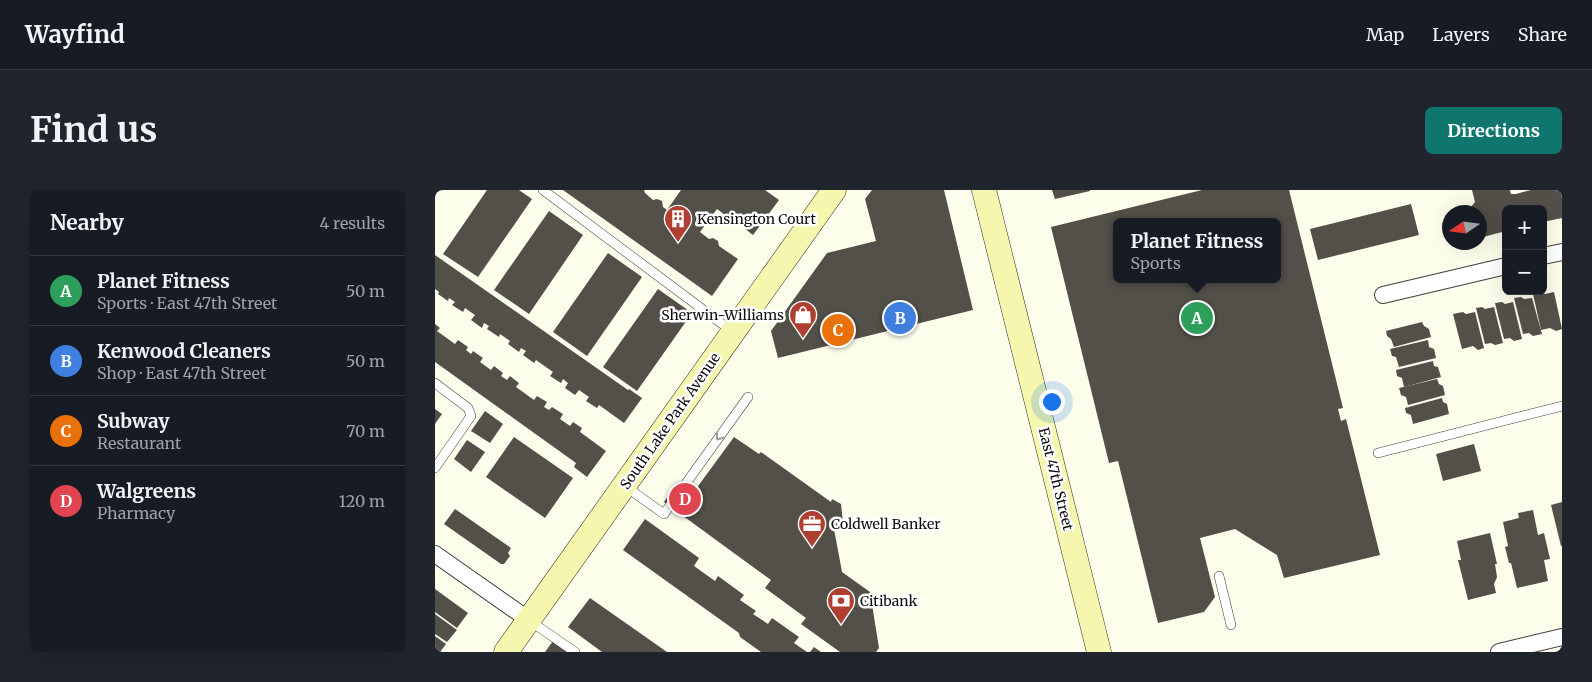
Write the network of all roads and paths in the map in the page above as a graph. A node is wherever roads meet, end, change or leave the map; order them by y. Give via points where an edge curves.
1 (543, 190) edge
2 (833, 190) edge
3 (984, 190) edge
4 (1562, 252) edge
5 (1547, 255) edge
6 (1502, 267) edge
7 (1383, 295) dead end
8 (733, 332) junction
9 (435, 383) edge
10 (748, 397) dead end
11 (1562, 406) edge
12 (1378, 453) dead end
13 (435, 468) edge
14 (625, 486) junction
15 (435, 554) edge
16 (1219, 576) dead end
17 (529, 620) junction
18 (1231, 625) dead end
19 (1562, 637) edge
20 (506, 652) edge
21 (575, 652) edge
22 (1099, 652) edge
23 (1499, 652) edge

1 - 8 lane
2 - 8 street, South Lake Park Avenue
3 - 22 street, East 47th Street
4 - 5 street
6 - 7 street
8 - 14 street, South Lake Park Avenue
9 - 13 lane via 468,408 471,416
10 -> 14 lane via 664,514
11 - 12 lane
14 - 17 street, South Lake Park Avenue
15 - 17 street
16 - 18 lane
17 - 20 street, South Lake Park Avenue
17 - 21 lane
19 - 23 street

